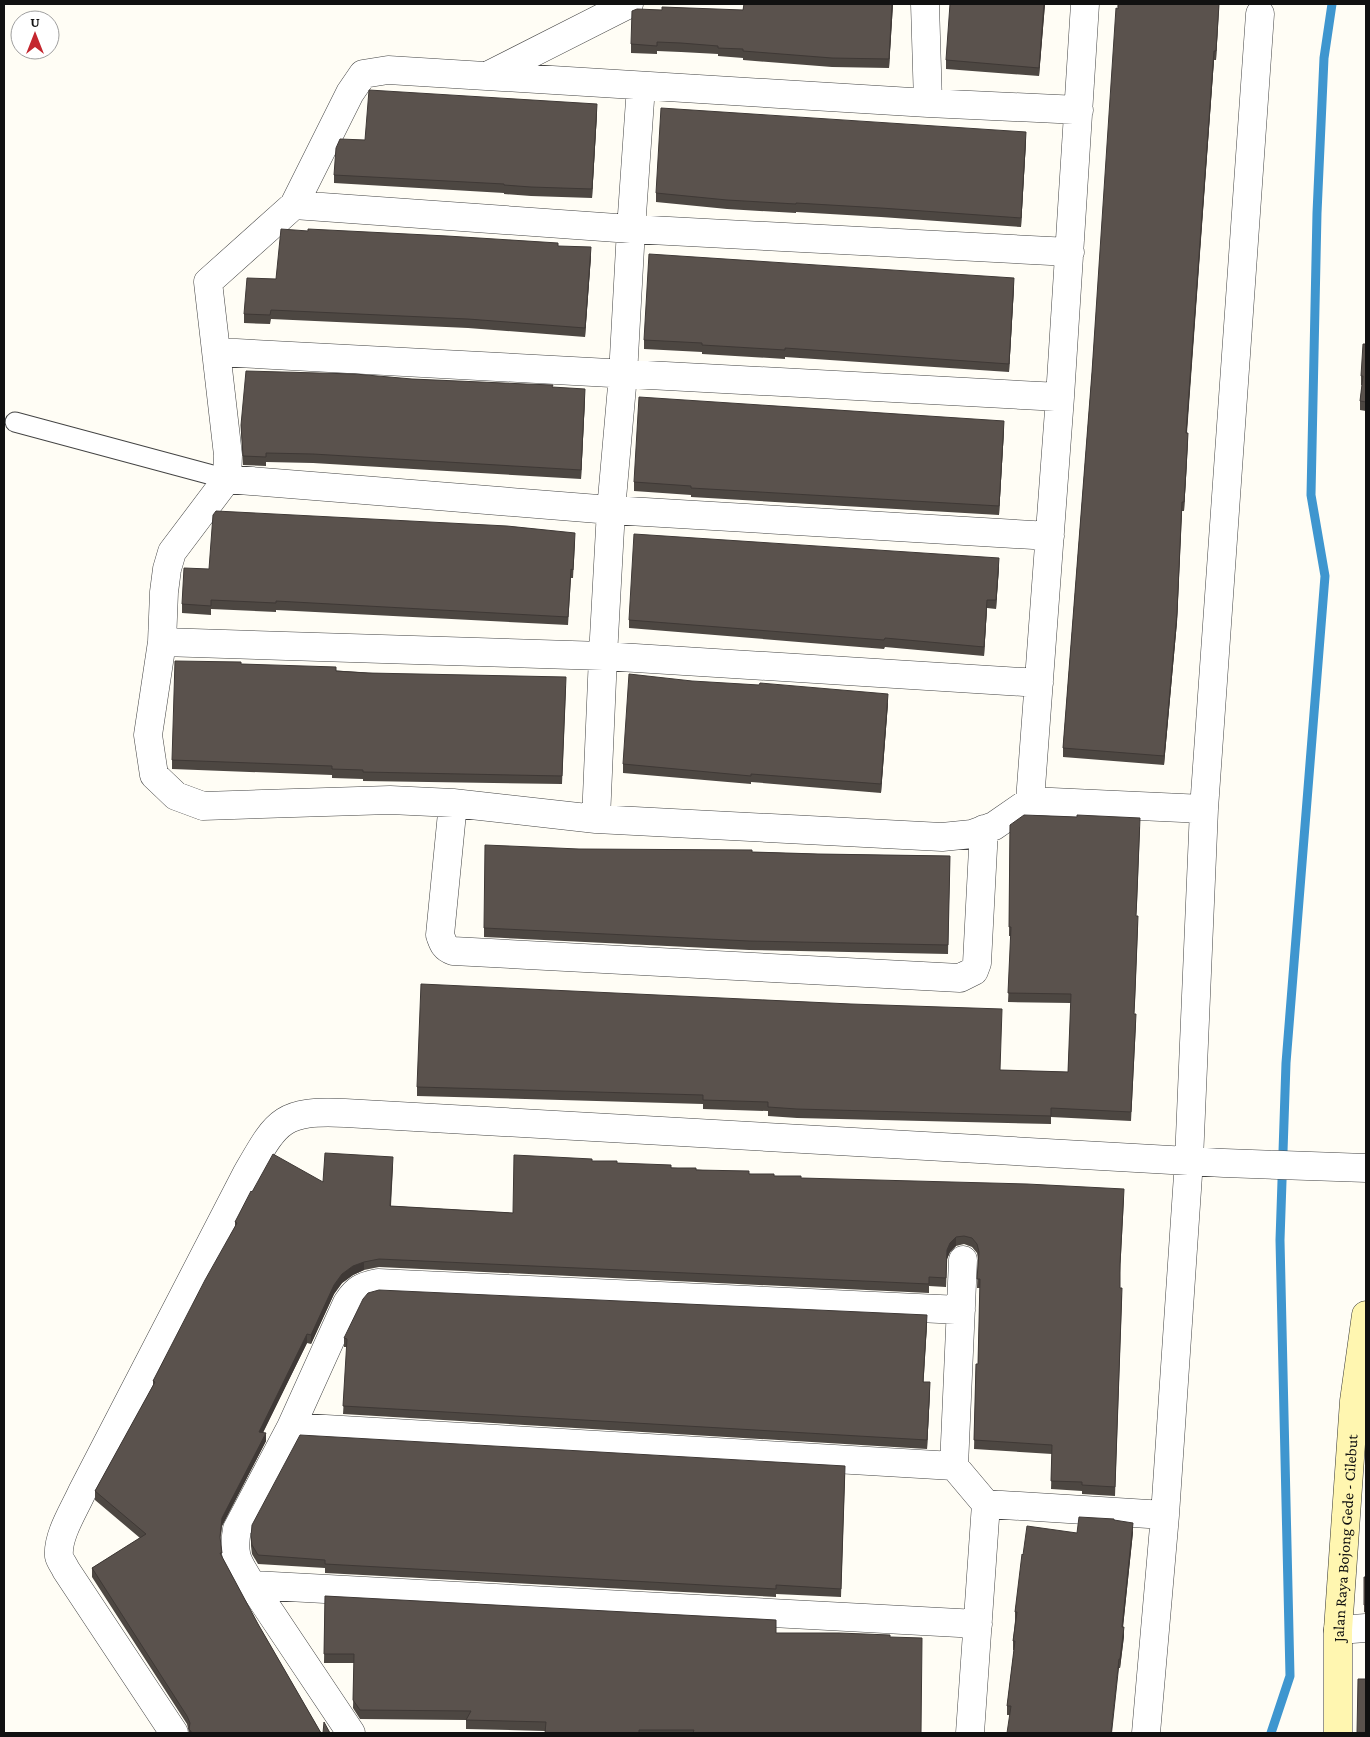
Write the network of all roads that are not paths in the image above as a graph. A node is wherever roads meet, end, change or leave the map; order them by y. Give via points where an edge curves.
1 (628, 4) edge
2 (925, 4) edge
3 (1084, 4) edge
4 (1260, 14) dead end
5 (487, 76) junction
6 (641, 86) junction
7 (928, 103) junction
8 (1079, 110) junction
9 (294, 205) junction
10 (631, 229) junction
11 (1070, 252) junction
12 (217, 352) junction
13 (623, 375) junction
14 (1060, 397) junction
15 (15, 422) dead end
16 (227, 479) junction
17 (611, 510) junction
18 (1050, 536) junction
19 (162, 642) junction
20 (602, 656) junction
21 (1039, 684) junction
22 (1030, 801) junction
23 (453, 803) junction
24 (1204, 809) junction
25 (596, 818) junction
26 (984, 829) junction
27 (1189, 1160) junction
28 (1366, 1168) edge
29 (964, 1260) dead end
30 (961, 1310) junction
31 (1366, 1315) edge
32 (291, 1427) junction
33 (954, 1466) junction
34 (986, 1504) junction
35 (1165, 1515) junction
36 (252, 1585) junction
37 (978, 1624) junction
38 (1366, 1628) edge
39 (1338, 1630) junction
40 (174, 1733) edge
41 (350, 1733) edge
42 (970, 1733) edge
43 (1146, 1733) edge
44 (1338, 1733) edge

1 - 5 street
2 - 7 street
3 - 8 street
4 - 24 street
5 - 6 street
5 - 9 street via 388,70 363,74 350,93
6 - 7 street
6 - 10 street
7 - 8 street
8 - 11 street
9 - 10 street
9 - 12 street via 208,282
10 - 11 street
10 - 13 street
11 - 14 street
12 - 13 street
12 - 16 street via 228,455
13 - 14 street
13 - 17 street
14 - 18 street
15 - 16 lane
16 - 17 street
16 - 19 street via 172,552 164,592
17 - 18 street
17 - 20 street
18 - 21 street
19 - 20 street
19 - 23 street via 148,735 154,775 176,796 203,806 390,800
20 - 21 street
20 - 25 street
21 - 22 street
22 - 24 street
22 - 26 street via 994,826
23 - 25 street
23 - 26 street via 440,935 447,949 960,978 974,971 977,963
24 - 27 street
25 - 26 street via 942,837 972,834
27 - 28 street
27 - 35 street
27 - 40 street via 345,1113 318,1112 288,1118 269,1138 247,1173 82,1492 59,1547 66,1570
29 - 30 street
30 - 32 street via 378,1283 359,1289 347,1303
30 - 33 street
31 - 39 main road, Jalan Raya Bojong Gede - Cilebut via 1354,1401
32 - 33 street
32 - 36 street via 237,1529 234,1546
33 - 34 street
34 - 35 street
34 - 37 street
35 - 43 street
36 - 37 street
36 - 41 street
37 - 42 street
38 - 39 street
39 - 44 main road, Jalan Raya Bojong Gede - Cilebut

